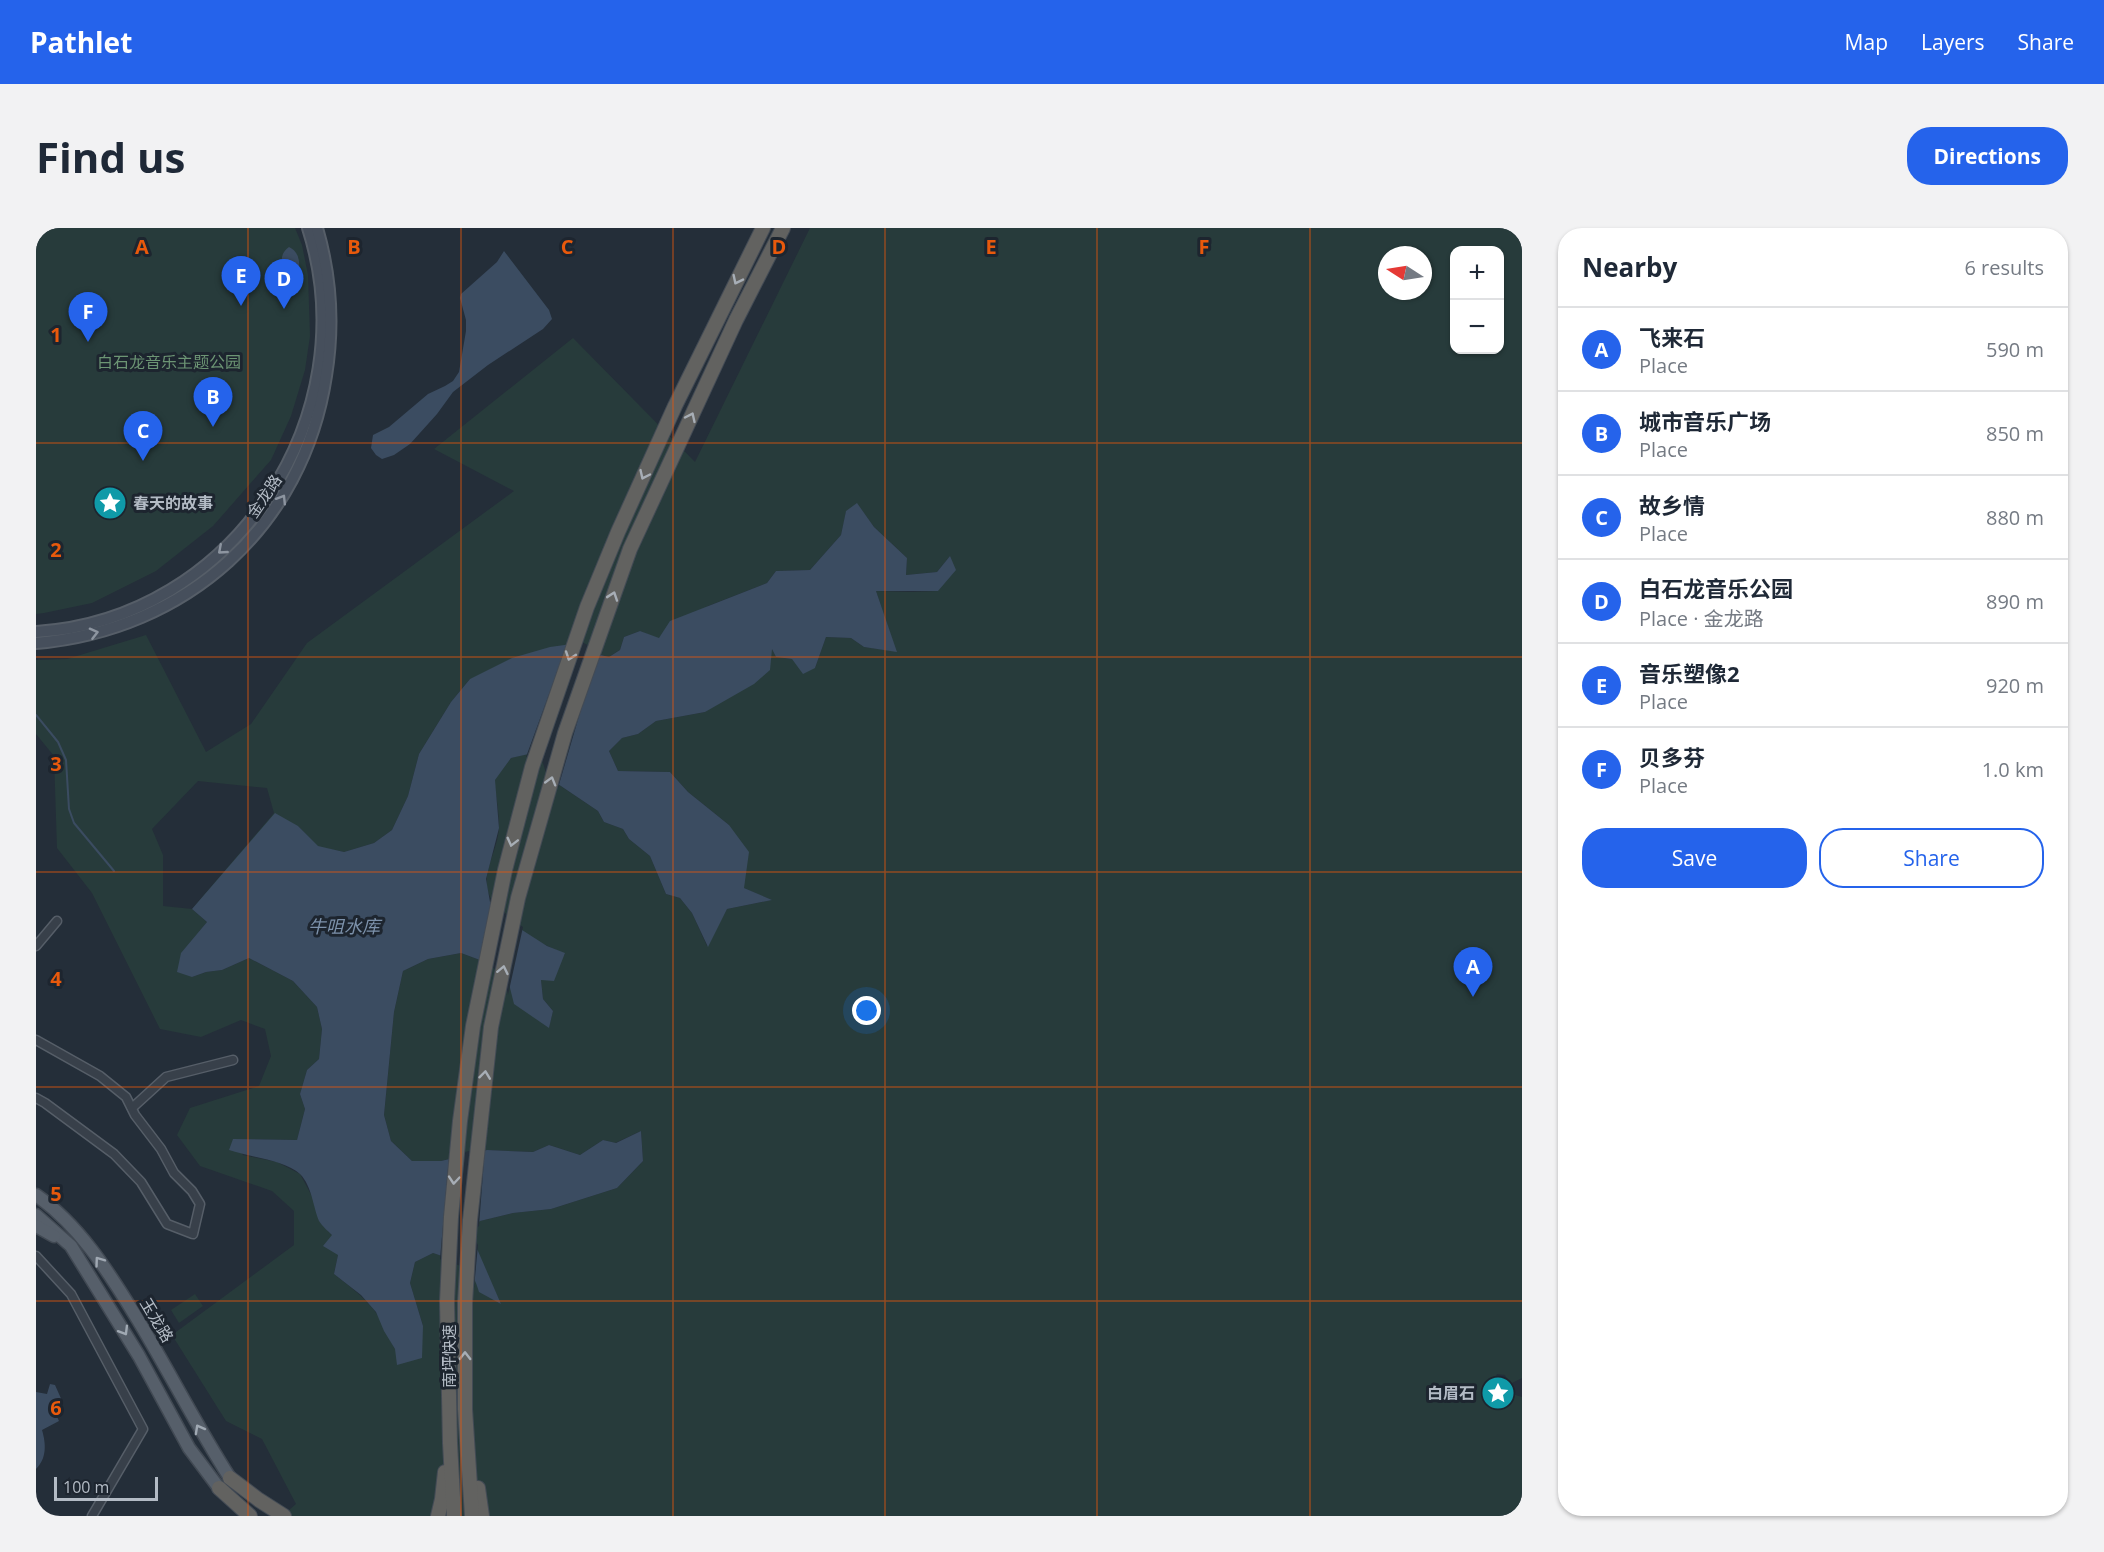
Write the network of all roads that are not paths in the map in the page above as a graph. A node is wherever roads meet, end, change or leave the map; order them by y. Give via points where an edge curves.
1 (308, 228) edge
2 (317, 228) edge
3 (763, 228) edge
4 (783, 228) edge
5 (36, 632) edge
6 (36, 643) edge
7 (57, 921) dead end
8 (36, 946) edge
9 (36, 1040) edge
10 (234, 1060) dead end
11 (36, 1098) edge
12 (132, 1108) junction
13 (37, 1195) edge
14 (36, 1215) edge
15 (36, 1226) edge
16 (71, 1246) junction
17 (36, 1256) edge
18 (449, 1407) junction
19 (465, 1409) junction
20 (230, 1478) junction
21 (219, 1488) junction
22 (93, 1516) edge
23 (241, 1516) edge
24 (250, 1516) edge
25 (268, 1516) edge
26 (284, 1516) edge
27 (438, 1516) edge
28 (454, 1516) edge
29 (472, 1516) edge
30 (482, 1516) edge

1 -> 5 main road, 金龙路 via 321,292 318,376 299,441 266,500 230,542 166,591 104,619
6 -> 2 main road, 金龙路 via 97,633 166,605 219,571 277,507 308,447 328,367 330,303
3 -> 18 highway, 南坪快速 via 618,532 532,767 505,870 473,1026 460,1121 447,1302
19 -> 4 highway, 南坪快速 via 465,1303 479,1123 491,1027 518,898 565,734 630,549
7 - 8 street
9 - 12 street via 100,1076 126,1097
10 - 12 street via 166,1077
11 - 12 street via 114,1154 141,1182 167,1224 193,1234 200,1204 174,1173
20 -> 13 main road, 玉龙路 via 118,1287 80,1234
14 - 16 main road, 玉龙路
15 - 16 main road
16 -> 21 main road, 玉龙路 via 139,1356 189,1448
17 - 22 street via 71,1294 143,1429
18 - 27 highway via 445,1479
18 - 28 highway
19 - 29 highway
19 - 30 highway
20 - 25 highway
20 - 26 highway
21 - 23 highway
21 - 24 highway

